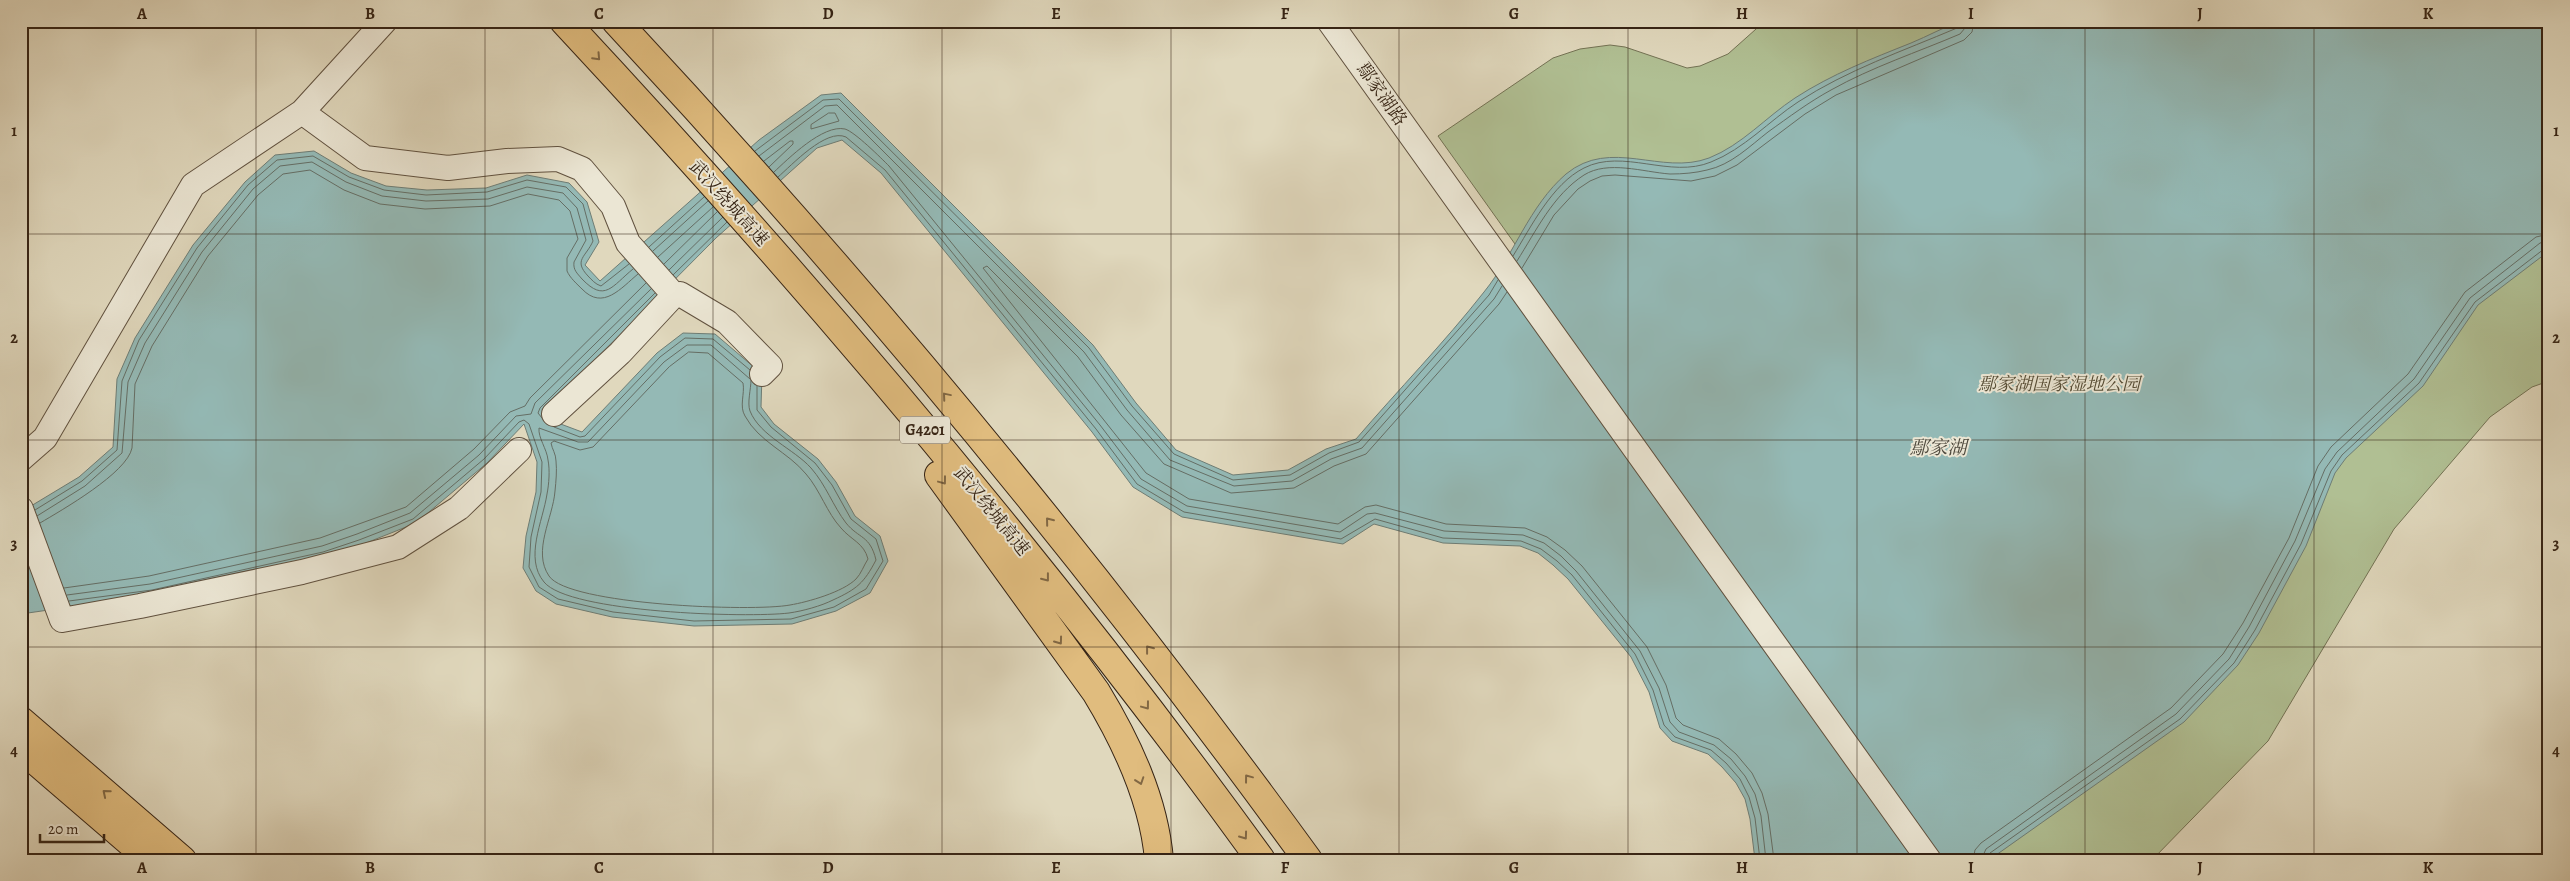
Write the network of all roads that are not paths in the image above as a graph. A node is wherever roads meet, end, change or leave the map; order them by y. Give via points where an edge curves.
1 (385, 21) edge
2 (564, 21) edge
3 (616, 21) edge
4 (1329, 21) edge
5 (302, 112) junction
6 (767, 246) junction
7 (674, 295) junction
8 (762, 374) dead end
9 (554, 414) dead end
10 (519, 450) dead end
11 (21, 459) edge
12 (21, 509) edge
13 (21, 721) edge
14 (21, 748) edge
15 (151, 860) edge
16 (182, 860) edge
17 (1159, 860) edge
18 (1261, 860) edge
19 (1308, 860) edge
20 (1929, 860) edge

1 - 5 street
2 -> 6 highway, 武汉绕城高速 / G4201
19 -> 3 highway, G4201 via 1164,668 976,432 758,178
4 - 20 street, 鄢家湖路
5 - 7 street via 365,158 448,168 558,159 582,169 613,206 628,243
5 - 11 street via 193,185 45,438
6 -> 17 highway via 974,521 1096,692 1139,776 1158,843
6 -> 18 highway, 武汉绕城高速 / G4201 via 1033,562 1135,691
7 - 8 street via 680,294 727,322 770,366
7 - 9 street via 620,353
10 - 12 street via 459,508 398,547 283,576 62,620
16 -> 13 highway
14 - 15 highway

